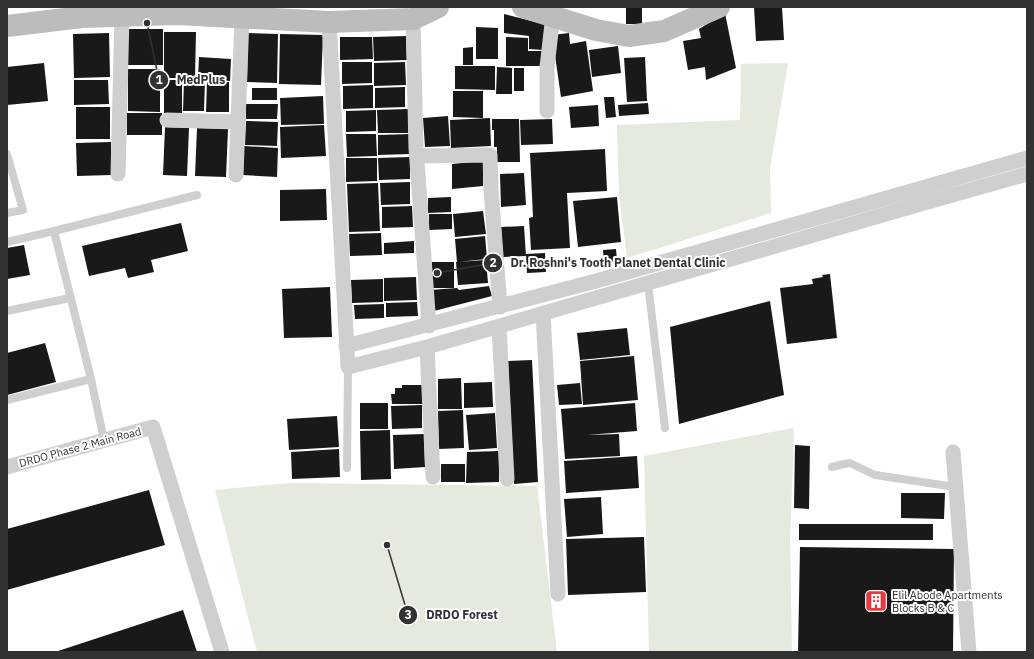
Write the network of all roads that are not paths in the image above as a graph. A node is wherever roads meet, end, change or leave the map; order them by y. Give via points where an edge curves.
1 (438, 7) edge
2 (523, 7) edge
3 (719, 7) edge
4 (177, 10) edge
5 (553, 15) junction
6 (122, 16) junction
7 (242, 17) junction
8 (413, 19) junction
9 (329, 22) junction
10 (7, 26) edge
11 (547, 111) dead end
12 (167, 120) dead end
13 (238, 122) junction
14 (7, 154) edge
15 (417, 156) junction
16 (1027, 158) edge
17 (118, 174) dead end
18 (1027, 174) edge
19 (236, 175) dead end
20 (197, 194) dead end
21 (7, 213) edge
22 (54, 231) junction
23 (7, 242) edge
24 (643, 268) junction
25 (648, 283) junction
26 (70, 298) junction
27 (500, 307) junction
28 (7, 311) edge
29 (543, 313) junction
30 (429, 326) junction
31 (499, 326) junction
32 (346, 346) junction
33 (427, 348) junction
34 (348, 367) junction
35 (91, 379) junction
36 (7, 400) edge
37 (665, 428) dead end
38 (104, 440) junction
39 (953, 452) dead end
40 (7, 467) edge
41 (832, 467) dead end
42 (347, 468) dead end
43 (433, 477) dead end
44 (507, 479) dead end
45 (955, 487) junction
46 (558, 594) dead end
47 (222, 652) edge
48 (969, 652) edge

1 - 8 street
2 - 5 street
3 - 5 street via 664,31 629,36 596,30
4 - 6 street
4 - 7 street
5 - 11 street via 547,67
6 - 10 street via 82,17
6 - 17 street
7 - 9 street
7 - 13 street
8 - 9 street
8 - 15 street
9 - 32 street
12 - 13 street
13 - 19 street
14 - 21 lane via 23,210
15 - 27 street via 490,155
15 - 30 street
16 - 24 street
18 - 25 street
20 - 22 lane
22 - 23 lane
22 - 26 lane
24 - 25 street
24 - 27 street
25 - 29 street
25 - 37 lane
26 - 28 lane
26 - 35 lane
27 - 30 street
29 - 31 street
29 - 46 street
30 - 32 street
31 - 33 street
31 - 44 street
32 - 34 street
33 - 34 street
33 - 43 street
34 - 42 lane
35 - 36 lane
35 - 38 lane
38 - 40 street, DRDO Phase 2 Main Road
38 - 47 street, DRDO Phase 2 Main Road via 153,427
39 - 45 street
41 - 45 lane via 850,464 875,475
45 - 48 street

